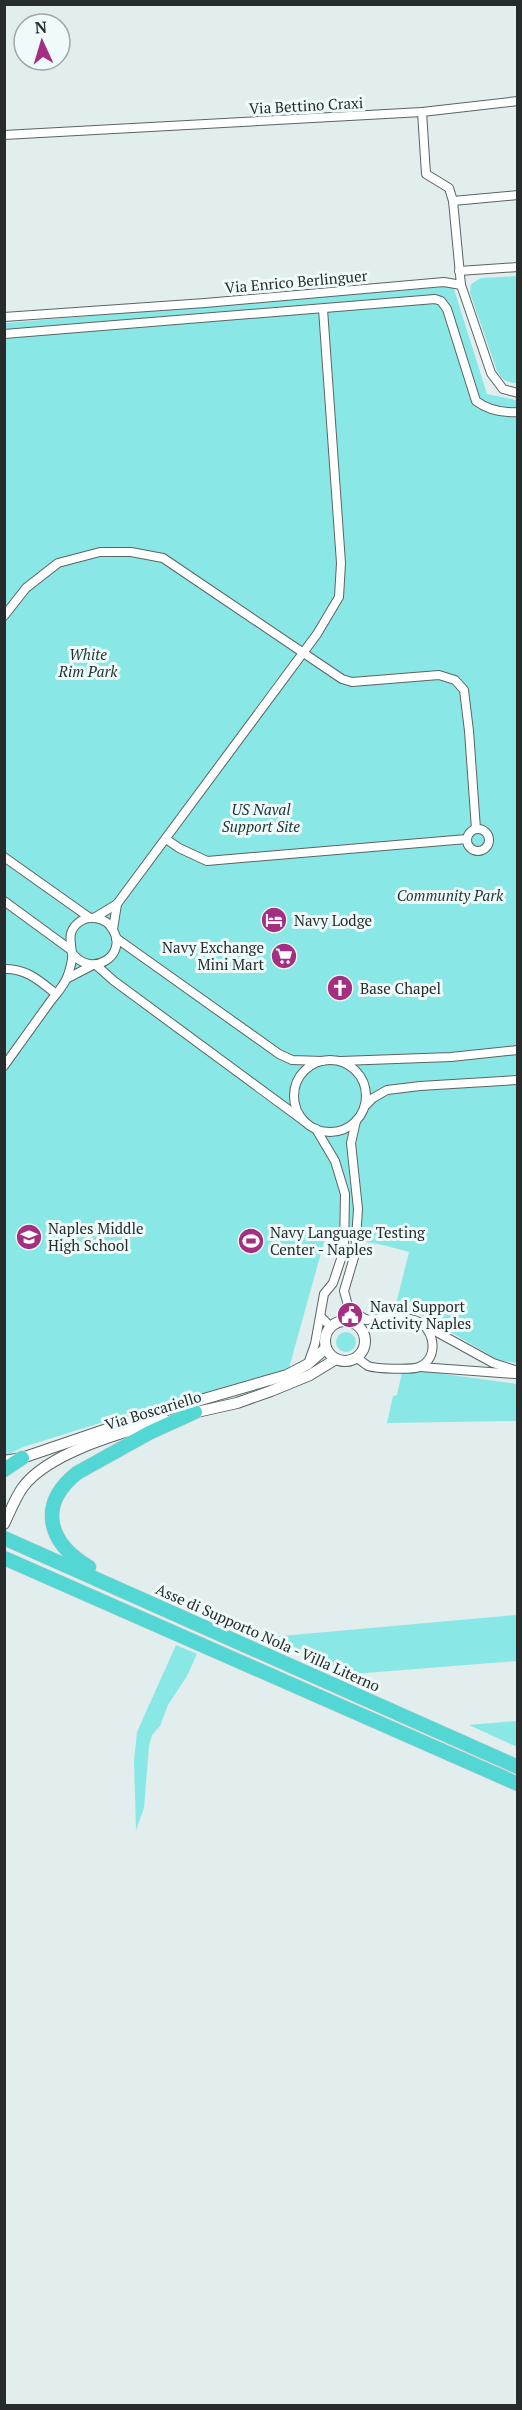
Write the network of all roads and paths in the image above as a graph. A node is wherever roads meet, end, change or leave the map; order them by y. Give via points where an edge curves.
1 (518, 101) edge
2 (422, 112) junction
3 (4, 135) edge
4 (518, 195) edge
5 (453, 201) junction
6 (518, 267) edge
7 (459, 272) junction
8 (461, 285) junction
9 (322, 309) junction
10 (4, 317) edge
11 (4, 334) edge
12 (518, 393) edge
13 (518, 412) edge
14 (4, 616) edge
15 (302, 654) junction
16 (476, 829) junction
17 (166, 839) junction
18 (467, 839) junction
19 (4, 857) edge
20 (4, 901) edge
21 (117, 904) junction
22 (92, 918) junction
23 (115, 933) junction
24 (72, 952) junction
25 (95, 965) junction
26 (4, 969) edge
27 (68, 978) junction
28 (56, 994) junction
29 (518, 1050) edge
30 (322, 1061) junction
31 (339, 1061) junction
32 (4, 1066) edge
33 (518, 1080) edge
34 (365, 1106) junction
35 (304, 1121) junction
36 (356, 1121) junction
37 (316, 1129) junction
38 (321, 1317) junction
39 (367, 1320) junction
40 (349, 1321) junction
41 (424, 1325) junction
42 (331, 1327) junction
43 (326, 1348) junction
44 (357, 1358) junction
45 (336, 1359) junction
46 (308, 1364) junction
47 (420, 1367) junction
48 (518, 1373) edge
49 (195, 1412) junction
50 (22, 1458) junction
51 (4, 1461) edge
52 (4, 1470) edge
53 (4, 1524) edge
54 (4, 1538) edge
55 (4, 1558) edge
56 (151, 1602) junction
57 (518, 1767) edge
58 (518, 1784) edge

1 - 2 street, Via Bettino Craxi
2 - 3 street, Via Bettino Craxi
2 - 5 street via 426,174 449,188
4 - 5 street
5 - 7 street
6 - 7 street
7 - 8 street
8 - 10 street, Via Enrico Berlinguer via 444,282 368,287
8 - 12 street via 491,372 503,389
9 - 11 street
9 - 13 street via 441,301 476,400 492,409
9 - 15 street via 341,563 339,597
14 - 15 street via 26,588 58,563 100,552 131,552 163,558
15 - 16 street via 342,680 352,682 439,675 455,680 464,690 470,731
15 - 17 street
16 - 18 street
16 - 18 street via 488,834 487,848 474,850
17 - 18 street via 207,861
17 - 21 street
19 - 22 street
20 - 24 street
21 - 22 street
21 - 23 street
22 - 23 street via 105,921
22 - 24 street via 73,929
23 - 25 street via 114,952
23 - 30 street via 279,1054 292,1060
24 - 25 street via 81,962
24 - 27 street
25 - 27 street
25 - 35 street
26 - 28 street via 28,973
27 - 28 street
28 - 32 street
29 - 31 street
30 - 31 street
30 - 35 street via 304,1072 295,1091 295,1102
31 - 34 street via 350,1066 364,1084
33 - 34 street via 387,1090
34 - 36 street
35 - 37 street
36 - 37 street via 337,1131
36 - 39 street via 351,1143 358,1209 355,1254 344,1291 349,1309
37 - 38 street via 335,1161 345,1194 344,1250 333,1283 324,1294
38 - 42 street
38 - 46 street
39 - 40 street
39 - 41 street via 408,1319
40 - 42 street
40 - 44 street via 360,1327 366,1339
41 - 47 street via 432,1336 433,1348
41 - 48 street
42 - 43 street via 326,1335
43 - 45 street
43 - 46 street, Via Boscariello
44 - 45 street via 348,1362
44 - 47 street via 368,1366
45 - 49 street, Via Boscariello via 271,1391
46 - 50 street, Via Boscariello via 287,1375 145,1416
47 - 48 street
49 - 53 street, Via Boscariello via 125,1432 59,1459 22,1488
49 - 56 highway via 77,1473 60,1489 53,1503 55,1534 75,1559
50 - 51 street, Via Boscariello
50 - 52 highway
54 - 56 highway, Asse di Supporto Nola - Villa Literno
55 - 58 highway
56 - 57 highway, Asse di Supporto Nola - Villa Literno

